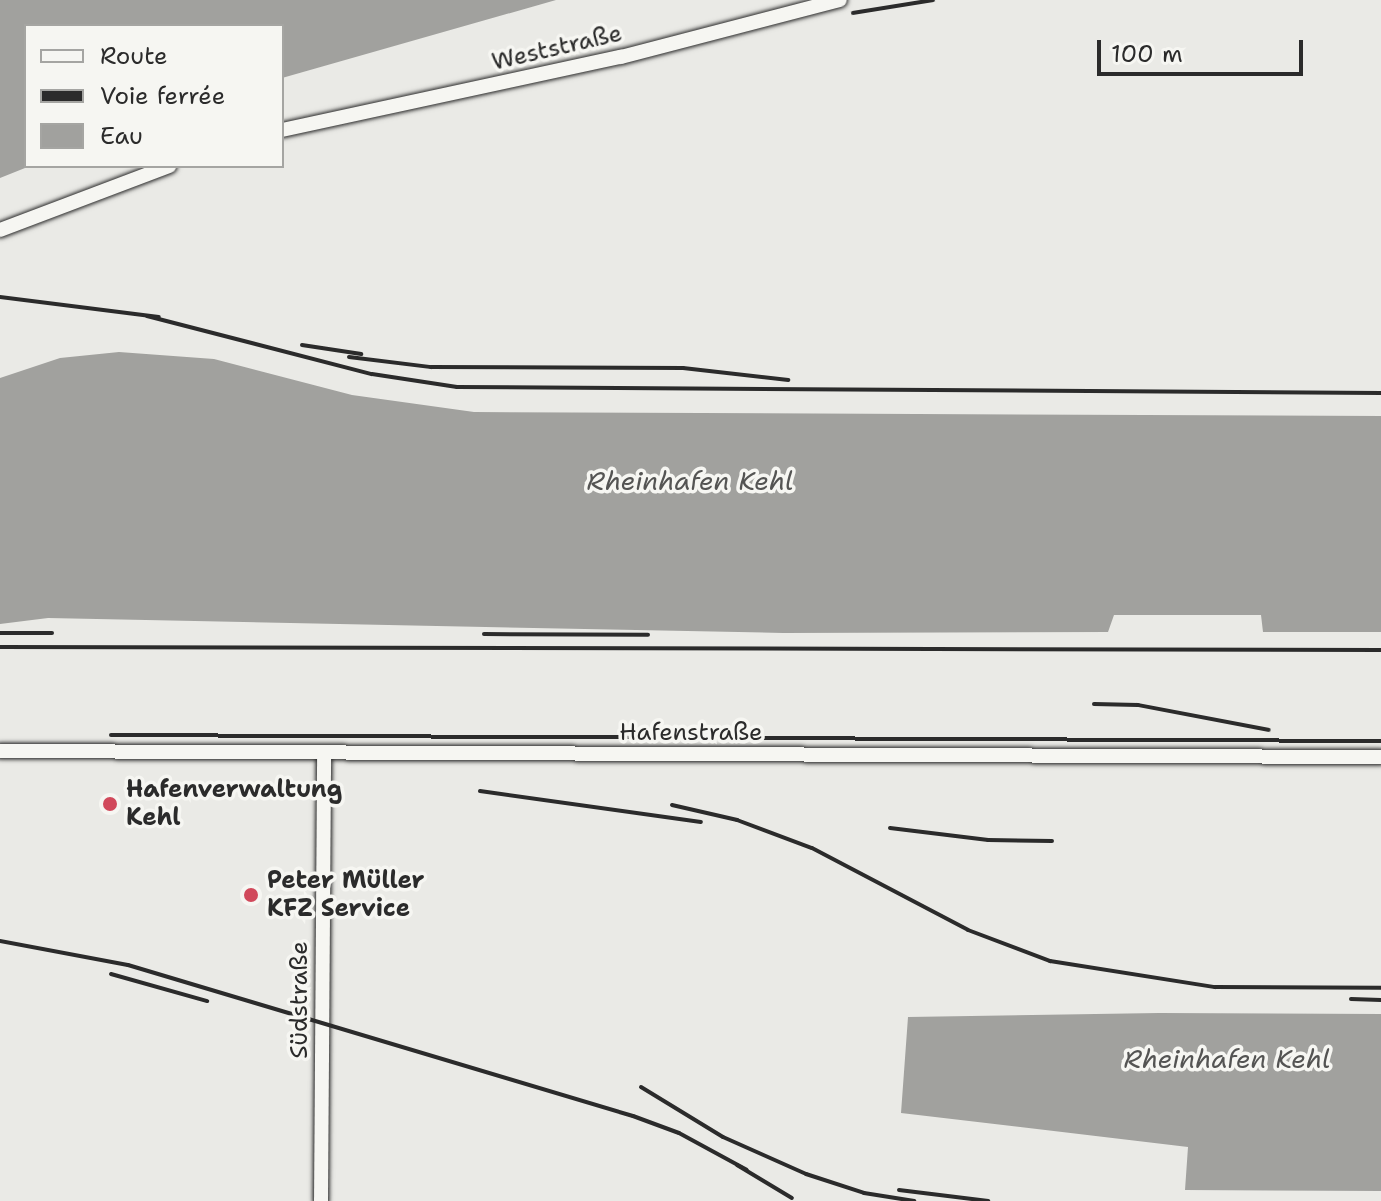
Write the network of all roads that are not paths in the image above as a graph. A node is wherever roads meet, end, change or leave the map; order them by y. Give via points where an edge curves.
1 (840, 0) edge
2 (284, 130) edge
3 (164, 168) edge
4 (0, 230) edge
5 (0, 751) edge
6 (324, 752) junction
7 (1381, 757) edge
8 (321, 1201) edge

1 - 2 street, Weststraße via 621,57
3 - 4 street
5 - 6 street, Hafenstraße
6 - 7 street, Hafenstraße
6 - 8 street, Südstraße

